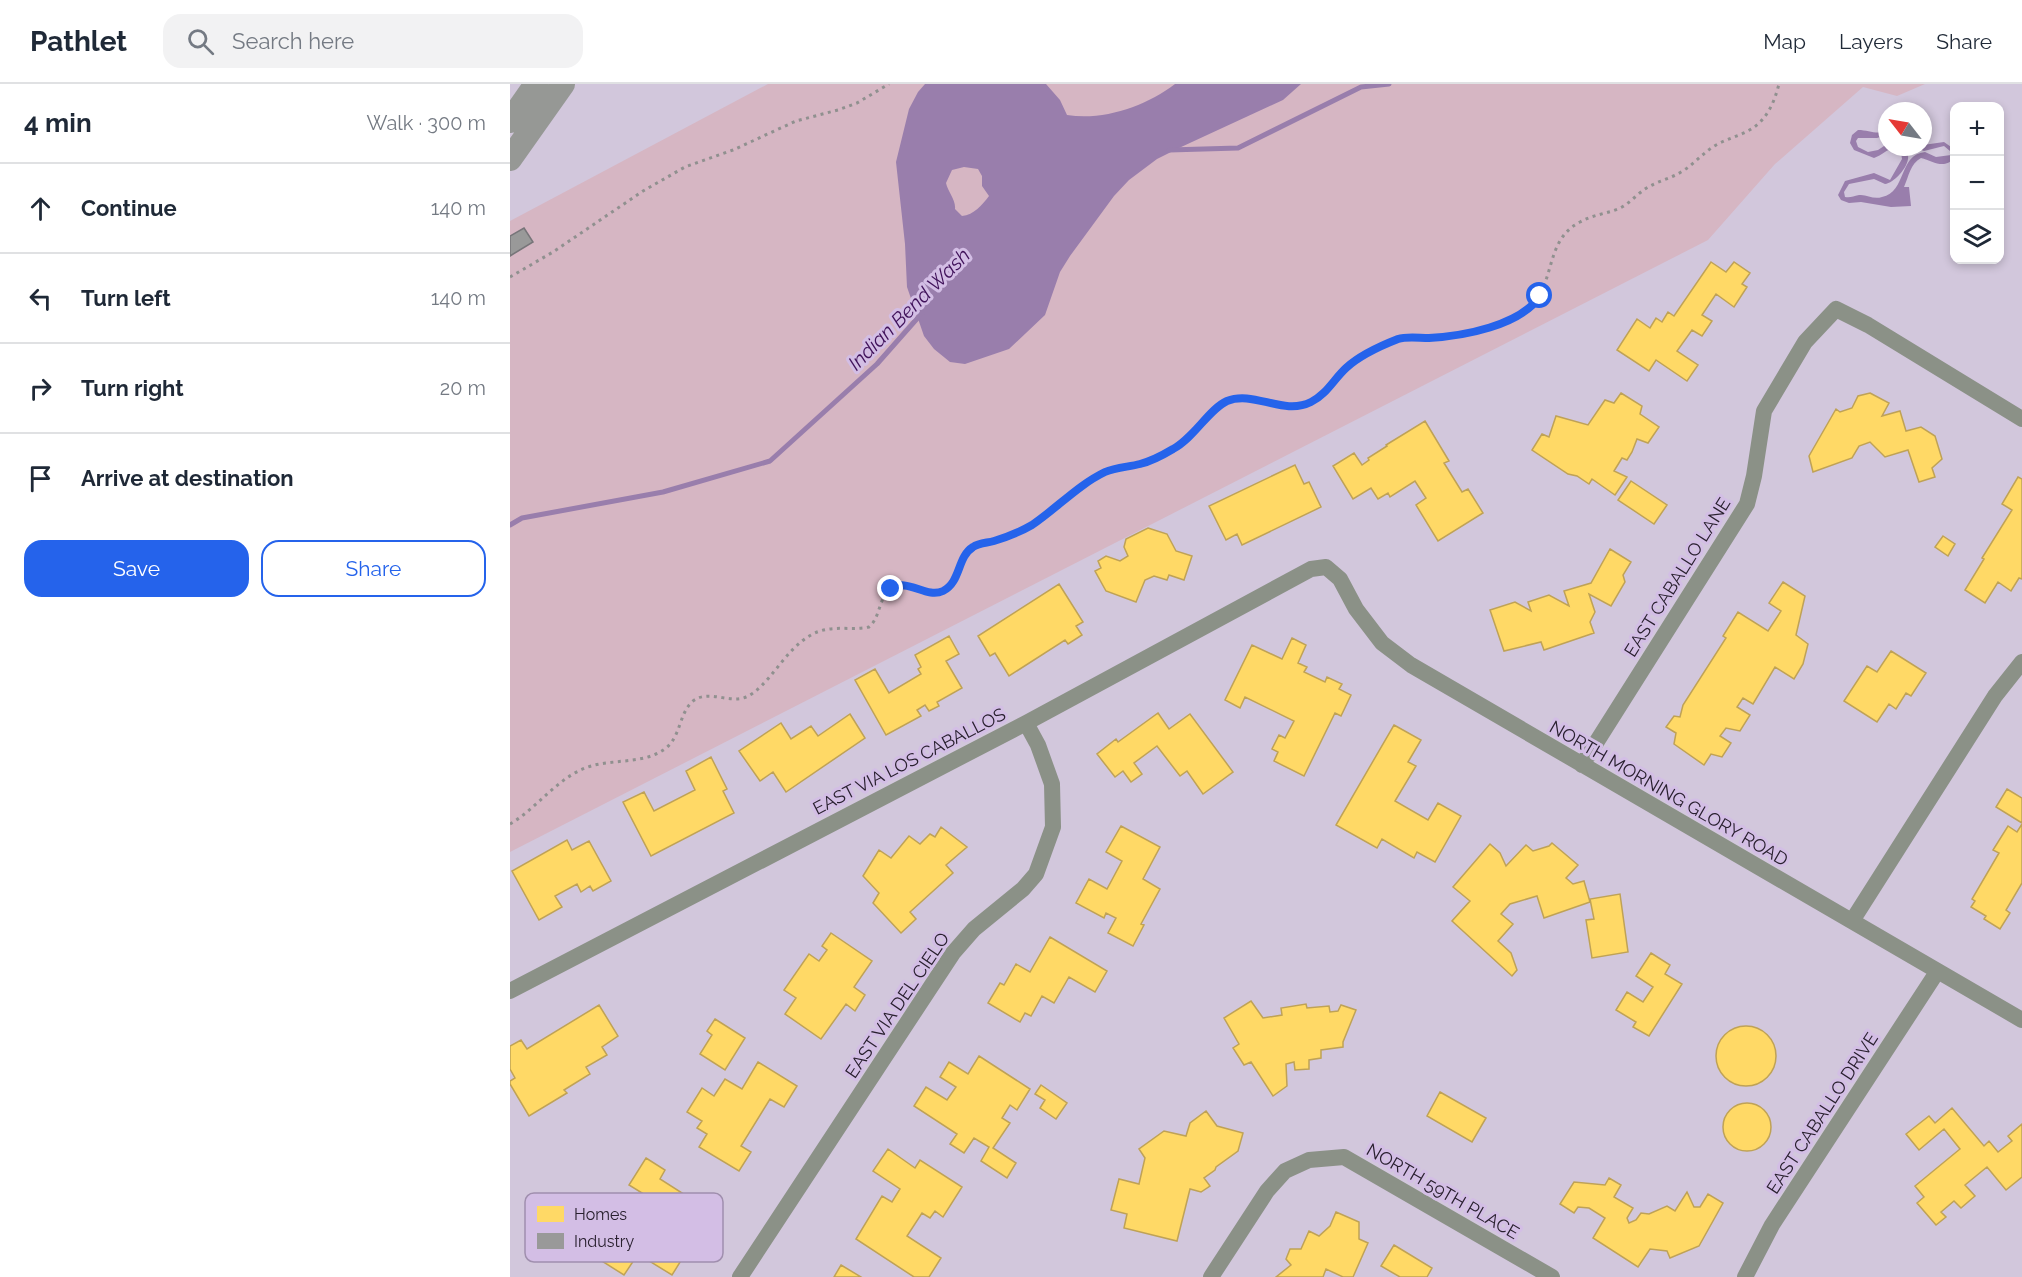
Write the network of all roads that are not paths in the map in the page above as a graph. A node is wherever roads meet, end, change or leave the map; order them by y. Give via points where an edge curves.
1 (536, 84) edge
2 (563, 84) edge
3 (510, 121) edge
4 (510, 159) edge
5 (2022, 419) edge
6 (1326, 567) joint
7 (2022, 662) edge
8 (1026, 723) junction
9 (1582, 765) junction
10 (1852, 921) junction
11 (1937, 972) junction
12 (510, 991) edge
13 (2022, 1020) edge
14 (740, 1277) edge
15 (1211, 1277) edge
16 (1552, 1277) edge
17 (1745, 1277) edge

1 - 3 main road
2 - 4 main road
5 - 9 street, EAST CABALLO LANE via 1836,309 1805,342 1764,411 1747,504
6 - 8 street, EAST VIA LOS CABALLOS via 1311,569
6 - 9 street, NORTH MORNING GLORY ROAD via 1340,579 1356,609 1382,643 1404,660
7 - 10 street via 1995,696
8 - 12 street, EAST VIA LOS CABALLOS
8 - 14 street, EAST VIA DEL CIELO via 1052,784 1053,827 1036,874 953,952
9 - 10 street, NORTH MORNING GLORY ROAD
10 - 11 street, NORTH MORNING GLORY ROAD
11 - 13 street, NORTH MORNING GLORY ROAD
11 - 17 street, EAST CABALLO DRIVE via 1772,1225
15 - 16 street, NORTH 59TH PLACE via 1267,1191 1285,1171 1309,1160 1344,1156

